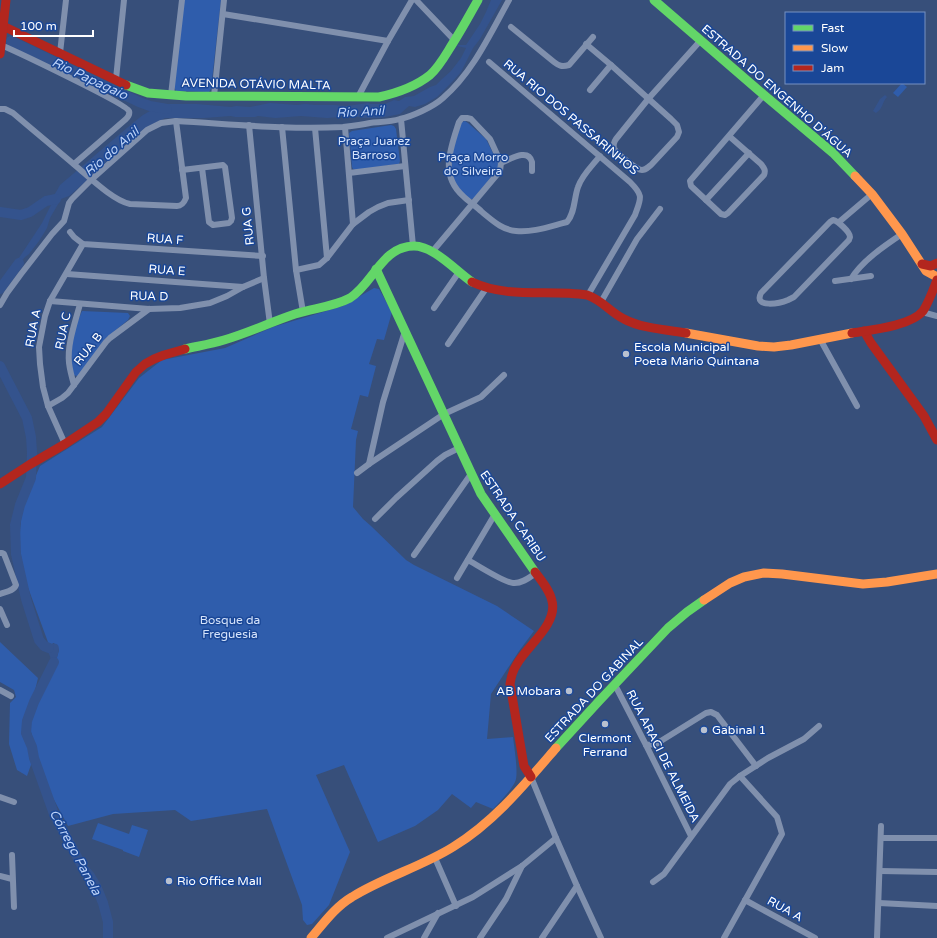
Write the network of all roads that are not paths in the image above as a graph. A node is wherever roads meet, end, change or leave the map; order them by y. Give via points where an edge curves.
1 (6, 0) edge
2 (66, 0) edge
3 (124, 0) edge
4 (182, 0) edge
5 (224, 0) edge
6 (412, 0) edge
7 (416, 0) edge
8 (478, 0) edge
9 (509, 0) edge
10 (654, 0) edge
11 (223, 14) junction
12 (3, 26) junction
13 (511, 27) dead end
14 (593, 37) dead end
15 (455, 40) junction
16 (701, 40) junction
17 (388, 41) junction
18 (586, 44) junction
19 (1, 49) edge
20 (60, 53) junction
21 (489, 62) dead end
22 (611, 65) junction
23 (116, 80) junction
24 (590, 90) dead end
25 (171, 95) junction
26 (764, 95) junction
27 (214, 96) junction
28 (358, 98) junction
29 (649, 98) junction
30 (0, 109) edge
31 (401, 119) junction
32 (176, 121) junction
33 (249, 125) junction
34 (282, 127) junction
35 (345, 127) junction
36 (315, 128) junction
37 (730, 136) junction
38 (749, 153) junction
39 (600, 156) junction
40 (501, 163) junction
41 (76, 166) junction
42 (406, 166) junction
43 (202, 168) junction
44 (182, 170) junction
45 (532, 171) dead end
46 (349, 173) junction
47 (91, 179) junction
48 (872, 194) junction
49 (409, 200) junction
50 (706, 200) junction
51 (472, 203) junction
52 (660, 209) dead end
53 (839, 222) junction
54 (353, 224) junction
55 (70, 232) dead end
56 (902, 234) junction
57 (83, 244) junction
58 (413, 246) junction
59 (432, 252) junction
60 (262, 256) junction
61 (327, 258) junction
62 (937, 263) edge
63 (924, 268) junction
64 (376, 269) junction
65 (296, 270) junction
66 (459, 272) junction
67 (66, 274) junction
68 (871, 276) dead end
69 (264, 278) junction
70 (851, 279) junction
71 (937, 279) edge
72 (835, 281) dead end
73 (243, 287) junction
74 (487, 287) junction
75 (932, 292) junction
76 (588, 295) junction
77 (50, 301) junction
78 (601, 302) junction
79 (80, 304) junction
80 (0, 306) edge
81 (434, 308) dead end
82 (149, 309) junction
83 (303, 312) junction
84 (922, 312) junction
85 (937, 316) edge
86 (270, 324) junction
87 (405, 331) junction
88 (864, 331) junction
89 (820, 339) junction
90 (448, 344) dead end
91 (504, 375) dead end
92 (74, 385) junction
93 (48, 406) junction
94 (857, 406) dead end
95 (444, 414) junction
96 (937, 440) edge
97 (65, 444) junction
98 (458, 448) junction
99 (369, 464) junction
100 (357, 473) dead end
101 (471, 474) junction
102 (0, 484) edge
103 (495, 514) junction
104 (375, 519) dead end
105 (0, 553) edge
106 (414, 555) dead end
107 (468, 560) junction
108 (536, 573) junction
109 (937, 574) edge
110 (457, 578) dead end
111 (0, 594) edge
112 (0, 609) edge
113 (7, 625) dead end
114 (615, 685) junction
115 (0, 690) edge
116 (10, 696) dead end
117 (818, 726) dead end
118 (656, 744) junction
119 (646, 745) junction
120 (651, 755) junction
121 (756, 766) junction
122 (740, 776) junction
123 (531, 777) junction
124 (0, 796) edge
125 (14, 802) dead end
126 (882, 826) dead end
127 (691, 836) junction
128 (556, 838) junction
129 (882, 838) junction
130 (937, 838) edge
131 (12, 855) dead end
132 (435, 858) junction
133 (522, 866) junction
134 (880, 871) junction
135 (937, 872) edge
136 (0, 876) edge
137 (12, 879) junction
138 (653, 882) dead end
139 (577, 886) junction
140 (745, 900) junction
141 (879, 903) junction
142 (456, 906) junction
143 (937, 906) edge
144 (14, 907) dead end
145 (438, 914) junction
146 (311, 938) edge
147 (387, 938) edge
148 (424, 938) edge
149 (480, 938) edge
150 (542, 938) edge
151 (601, 938) edge
152 (724, 938) edge
153 (813, 938) edge
154 (877, 938) edge

1 - 12 main road
2 - 20 street
3 - 23 street
4 - 25 street
5 - 11 street
6 - 17 street
7 - 15 street
8 - 15 main road, AVENIDA OTÁVIO MALTA
9 - 31 street via 469,70 460,81 434,105
10 - 16 main road, ESTRADA DO ENGENHO D'ÁGUA
11 - 17 street
11 - 27 street
12 - 19 main road
12 - 20 main road, AVENIDA OTÁVIO MALTA
13 - 18 street via 559,66 569,65
14 - 18 street
15 - 28 main road, AVENIDA OTÁVIO MALTA via 435,70 417,84 379,97
16 - 26 main road, ESTRADA DO ENGENHO D'ÁGUA
16 - 29 street
17 - 28 street
18 - 22 street
19 - 41 street via 80,83 121,104 129,112 126,119
20 - 23 main road, AVENIDA OTÁVIO MALTA
21 - 39 street, RUA RIO DOS PASSARINHOS
22 - 24 street
22 - 29 street
23 - 25 main road, AVENIDA OTÁVIO MALTA via 137,90
25 - 27 main road, AVENIDA OTÁVIO MALTA
26 - 37 street
26 - 48 main road, ESTRADA DO ENGENHO D'ÁGUA via 832,153
27 - 28 main road, AVENIDA OTÁVIO MALTA
29 - 29 street via 616,139 613,147 636,168 642,170 651,165 679,132 677,125
30 - 41 street via 12,113
31 - 35 street
31 - 42 street
32 - 33 street
32 - 44 street
32 - 47 street via 160,123 147,130
33 - 34 street
33 - 60 street, RUA G
34 - 36 street
34 - 65 street
35 - 36 street
35 - 46 street
36 - 61 street
37 - 38 street
37 - 50 street via 690,181 691,186
38 - 50 street
38 - 50 street via 765,168 764,175 725,215
39 - 51 street via 578,186 572,214 567,222 525,232 514,231 498,225
39 - 76 street, RUA RIO DOS PASSARINHOS via 637,189 640,202 635,216
40 - 45 street via 524,154 532,160
40 - 51 street via 500,171
40 - 51 street via 490,139 471,120 462,118 451,147 448,166 455,187
41 - 47 street
42 - 46 street
42 - 49 street
43 - 43 street via 210,222 213,225 229,223 232,218 225,167 223,165
43 - 44 street
44 - 47 street via 186,198 177,206 126,203 118,200
46 - 54 street
47 - 80 street via 70,201 64,221 7,293
48 - 53 street
48 - 56 main road, ESTRADA DO ENGENHO D'ÁGUA
49 - 54 street via 378,207
49 - 58 street
51 - 59 street
52 - 78 street via 637,239
53 - 53 street via 830,222 770,283 759,299 768,304 780,303 794,297 849,240 849,234
54 - 61 street
55 - 57 street
56 - 63 main road, ESTRADA DO ENGENHO D'ÁGUA
56 - 70 street via 875,253
57 - 60 street, RUA F
57 - 67 street, RUA A
58 - 59 main road
58 - 64 main road via 400,248
59 - 66 main road
60 - 69 street, RUA G
61 - 65 street via 319,265
62 - 63 main road
63 - 71 main road, ESTRADA DO ENGENHO D'ÁGUA
63 - 75 main road
64 - 83 main road via 363,287 342,302
64 - 87 main road, ESTRADA CARIBU
65 - 83 street
66 - 74 main road
66 - 81 street
67 - 73 street, RUA E
67 - 77 street, RUA A
68 - 70 street
69 - 73 street, RUA E
69 - 86 street, RUA G
70 - 72 street
71 - 75 main road
73 - 82 street, RUA D via 206,304
74 - 76 main road via 524,293
74 - 90 street
75 - 84 main road
76 - 78 main road
77 - 79 street, RUA D
77 - 93 street, RUA A via 39,347 43,387
78 - 89 main road via 629,322 750,344 774,347
79 - 82 street, RUA D
79 - 92 street, RUA C via 69,351
82 - 92 street, RUA B via 106,342
83 - 86 main road
84 - 85 street
84 - 88 main road via 896,325
86 - 97 main road via 224,341 157,357 136,372 98,422
87 - 95 main road, ESTRADA CARIBU
87 - 99 street via 383,402
88 - 89 main road
88 - 96 main road via 924,416
89 - 94 street
91 - 95 street via 481,397
92 - 93 street, RUA B via 62,398
93 - 97 street, RUA A
95 - 98 main road, ESTRADA CARIBU
95 - 99 street
97 - 102 main road
98 - 101 main road, ESTRADA CARIBU
98 - 104 street via 437,461
99 - 100 street
101 - 103 main road, ESTRADA CARIBU
101 - 106 street
103 - 107 street
103 - 108 main road, ESTRADA CARIBU
105 - 111 street via 4,554 16,585 15,588
107 - 108 street via 513,583 521,582
107 - 110 street
108 - 123 main road, ESTRADA CARIBU via 551,596 554,604 552,612 544,629 510,676 524,766
109 - 114 main road, ESTRADA DO GABINAL via 863,584 782,574 764,573 744,577 730,583 687,612 668,628
112 - 113 street
114 - 119 street, RUA ARACI DE ALMEIDA
114 - 123 main road, ESTRADA DO GABINAL
115 - 116 street
117 - 121 street via 804,739
118 - 119 street
118 - 120 street
118 - 121 street via 706,712 711,712 717,715
119 - 120 street, RUA ARACI DE ALMEIDA
120 - 127 street, RUA ARACI DE ALMEIDA
121 - 122 street
122 - 127 street via 730,784
122 - 140 street via 777,817 782,834
123 - 128 street
123 - 132 main road, ESTRADA DO GABINAL via 480,829
124 - 125 street
126 - 129 street
127 - 138 street via 664,874
128 - 133 street
128 - 139 street
129 - 130 street
129 - 134 street
131 - 137 street
132 - 142 street
132 - 146 main road, ESTRADA DO GABINAL via 350,897
133 - 142 street
133 - 149 street via 506,899
134 - 135 street
134 - 141 street
136 - 137 street
137 - 144 street
139 - 150 street
139 - 151 street
140 - 152 street
140 - 153 street, RUA A
141 - 143 street
141 - 154 street
142 - 145 street
145 - 147 street
145 - 148 street

